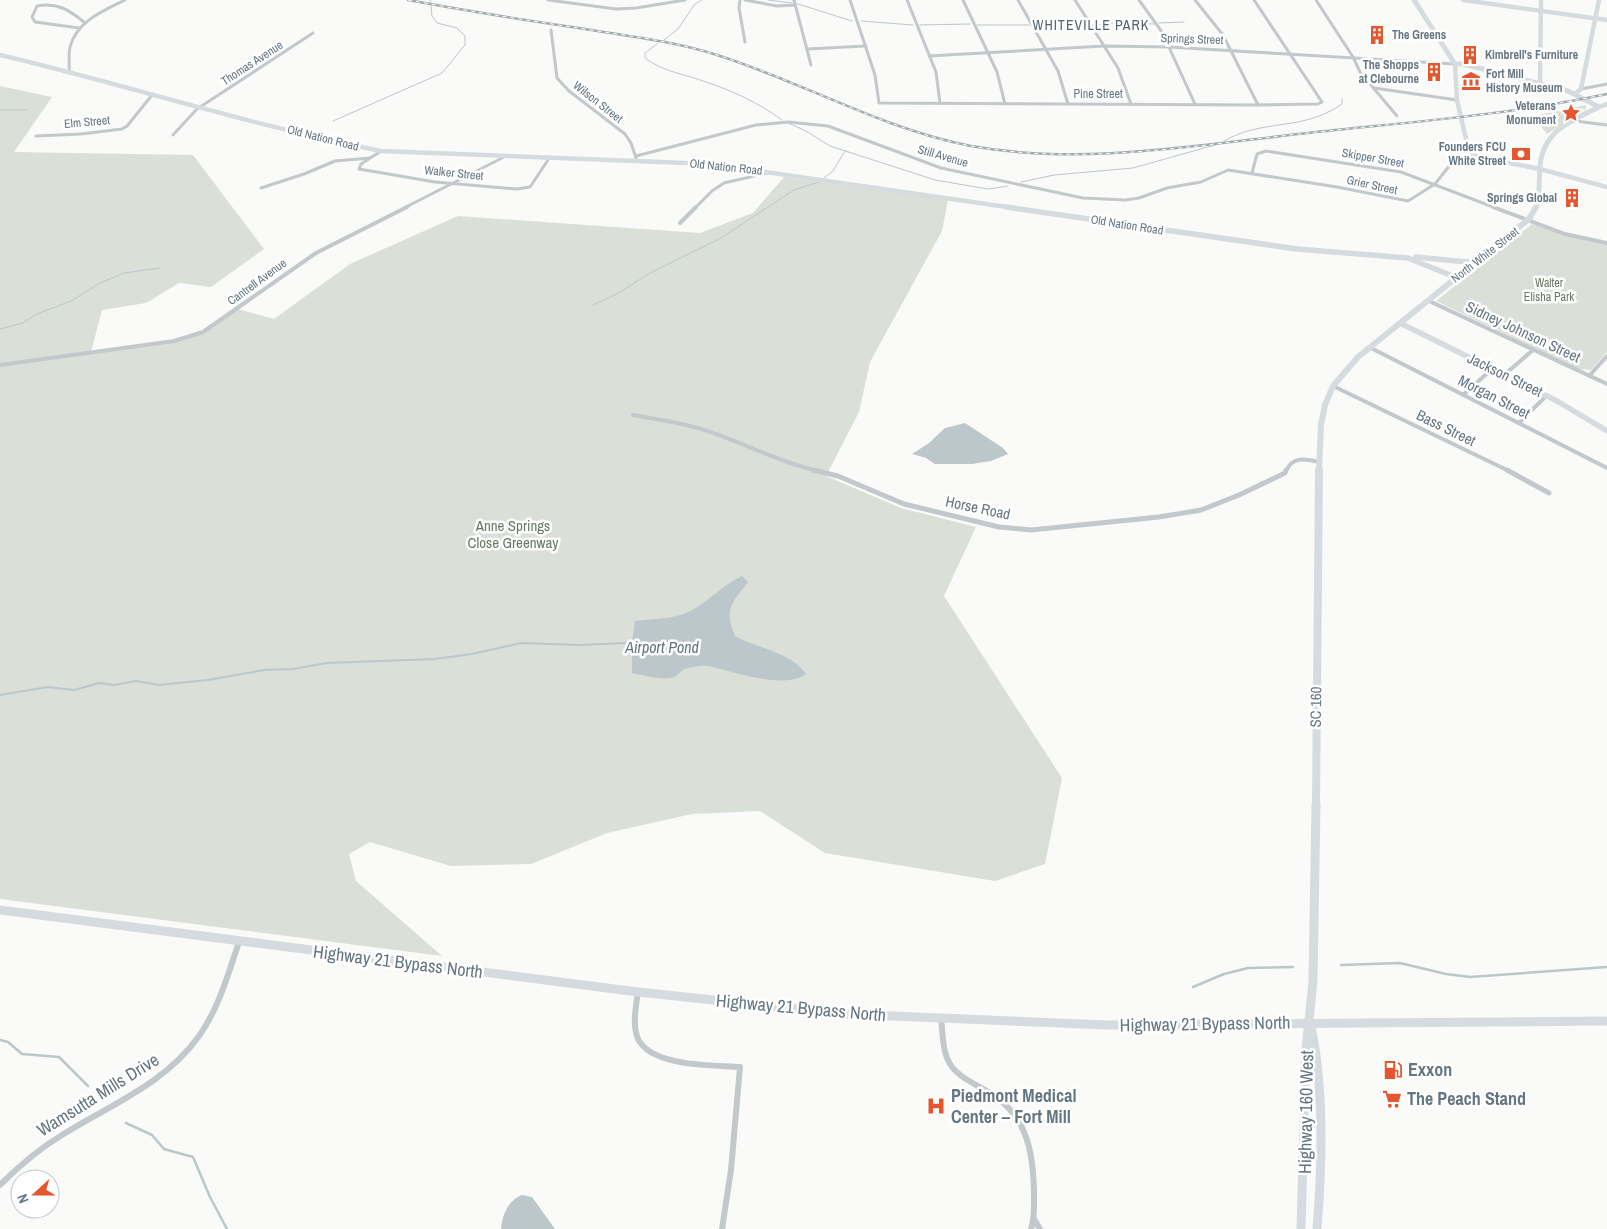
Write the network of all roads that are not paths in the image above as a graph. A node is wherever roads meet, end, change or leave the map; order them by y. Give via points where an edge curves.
1 (125, 0) edge
2 (548, 0) edge
3 (685, 0) edge
4 (740, 0) edge
5 (745, 0) edge
6 (794, 0) edge
7 (850, 0) edge
8 (906, 0) edge
9 (963, 0) edge
10 (1018, 0) edge
11 (1075, 0) edge
12 (1139, 0) edge
13 (1195, 0) edge
14 (1254, 0) edge
15 (1316, 0) edge
16 (1414, 0) edge
17 (1462, 0) edge
18 (1541, 0) edge
19 (1599, 0) edge
20 (795, 5) junction
21 (1541, 12) junction
22 (1596, 19) junction
23 (1607, 20) edge
24 (84, 22) junction
25 (80, 28) junction
26 (551, 30) dead end
27 (313, 33) dead end
28 (745, 42) dead end
29 (866, 46) junction
30 (1104, 46) junction
31 (1169, 46) junction
32 (807, 49) junction
33 (1046, 49) junction
34 (1229, 49) junction
35 (988, 52) junction
36 (1291, 53) junction
37 (0, 55) edge
38 (929, 56) junction
39 (1353, 57) junction
40 (1455, 64) junction
41 (811, 65) dead end
42 (69, 71) junction
43 (1540, 84) junction
44 (1607, 84) edge
45 (1374, 88) junction
46 (1581, 89) junction
47 (153, 94) junction
48 (1575, 94) junction
49 (1457, 100) junction
50 (940, 103) junction
51 (1005, 104) junction
52 (1068, 104) junction
53 (1131, 104) junction
54 (1195, 104) junction
55 (1607, 104) edge
56 (1258, 105) junction
57 (201, 106) junction
58 (1599, 106) junction
59 (1397, 116) dead end
60 (1574, 121) junction
61 (1607, 125) edge
62 (173, 135) dead end
63 (36, 136) dead end
64 (381, 151) junction
65 (1472, 154) junction
66 (506, 156) junction
67 (550, 157) junction
68 (370, 158) junction
69 (636, 159) junction
70 (1540, 169) junction
71 (770, 172) junction
72 (1252, 173) junction
73 (454, 184) junction
74 (1435, 184) junction
75 (1607, 187) edge
76 (261, 188) dead end
77 (1529, 220) junction
78 (680, 223) dead end
79 (1607, 243) edge
80 (1408, 258) junction
81 (1478, 260) junction
82 (1455, 277) junction
83 (1429, 301) junction
84 (1400, 323) junction
85 (1369, 348) junction
86 (1533, 350) junction
87 (1607, 356) edge
88 (0, 364) edge
89 (1492, 368) junction
90 (1504, 374) junction
91 (1590, 376) junction
92 (1607, 384) edge
93 (1331, 389) junction
94 (1463, 395) junction
95 (1547, 395) junction
96 (633, 415) dead end
97 (1519, 423) junction
98 (1607, 431) edge
99 (1319, 462) junction
100 (1607, 468) edge
101 (1549, 493) dead end
102 (0, 910) edge
103 (239, 942) junction
104 (638, 992) junction
105 (941, 1019) junction
106 (1607, 1021) edge
107 (1310, 1023) junction
108 (0, 1185) edge
109 (1034, 1220) junction
110 (722, 1229) edge
111 (1031, 1229) edge
112 (1040, 1229) edge
113 (1301, 1229) edge
114 (1317, 1229) edge

1 - 24 street
2 - 3 street via 616,9
4 - 28 street via 738,8
5 - 20 street via 776,6
6 - 20 street
7 - 29 street
8 - 38 street
9 - 35 street
10 - 33 street
11 - 30 street
12 - 31 street
13 - 34 street
14 - 36 street
15 - 39 street
16 - 40 main road
17 - 21 main road
18 - 21 main road
19 - 22 main road
20 - 32 street
21 - 22 main road
21 - 43 main road
22 - 23 main road
22 - 46 main road
24 - 25 street
24 - 25 street via 55,2 37,6 32,17 42,24
25 - 42 street via 69,50
26 - 69 street, Wilson Street via 557,78 625,134
27 - 57 street, Thomas Avenue
29 - 32 street
29 - 50 street, Pine Street via 876,74 879,103
30 - 31 street, Springs Street
30 - 33 street, Springs Street
30 - 53 street via 1118,68
31 - 34 street, Springs Street
31 - 54 street
32 - 41 street
33 - 35 street, Springs Street
33 - 52 street via 1058,71
34 - 36 street, Springs Street
34 - 56 street
35 - 38 street, Springs Street
35 - 51 street
36 - 39 street, Springs Street
36 - 56 street, Pine Street via 1322,101 1318,104
37 - 42 main road, Old Nation Road
38 - 50 street via 936,72
39 - 40 street, Springs Street
39 - 45 street via 1360,72
40 - 43 main road
40 - 49 main road
42 - 47 main road, Old Nation Road
43 - 48 main road
44 - 46 street
45 - 49 street
45 - 59 street
46 - 48 main road
47 - 57 main road, Old Nation Road
47 - 63 street, Elm Street via 122,129
48 - 58 main road
49 - 65 main road via 1468,150
50 - 51 street, Pine Street
51 - 52 street, Pine Street
52 - 53 street, Pine Street
53 - 54 street, Pine Street
54 - 56 street, Pine Street
55 - 58 main road
57 - 62 street, Thomas Avenue
57 - 64 main road, Old Nation Road via 334,142
58 - 60 main road, North White Street
60 - 61 street
60 - 70 main road, North White Street via 1548,139
64 - 66 main road, Old Nation Road
64 - 68 street
65 - 70 main road
65 - 74 street, Grier Street via 1450,165
66 - 67 main road, Old Nation Road
66 - 73 street, Cantrell Avenue
67 - 69 main road, Old Nation Road
67 - 73 street, Walker Street via 525,189
68 - 73 street, Walker Street via 359,168 383,175
68 - 76 street via 336,161
69 - 71 main road, Old Nation Road
69 - 72 street, Still Avenue via 756,125 788,122 828,126 941,168 1083,198 1125,200 1201,182 1224,171
70 - 75 main road
70 - 77 main road, North White Street via 1539,203
71 - 78 street via 724,184 712,191
71 - 80 main road, Old Nation Road via 1297,249
72 - 74 street, Grier Street via 1402,201 1413,200
72 - 74 street, Skipper Street via 1257,154 1266,151 1401,172
73 - 88 street, Cantrell Avenue via 316,253 218,323 190,337
74 - 77 street, Skipper Street
77 - 79 street, Skipper Street via 1565,234
77 - 81 main road, North White Street
80 - 81 main road
80 - 82 main road, Old Nation Road
81 - 82 main road, North White Street
82 - 83 main road, North White Street / SC 160
83 - 84 main road, North White Street / SC 160
83 - 86 street, Sidney Johnson Street
84 - 85 main road, North White Street / SC 160
84 - 89 main road, Jackson Street
85 - 93 main road, North White Street / SC 160 via 1345,370
85 - 94 street, Morgan Street
86 - 90 street
86 - 91 street, Sidney Johnson Street
87 - 91 street
89 - 90 main road, Jackson Street
89 - 94 street
90 - 95 main road, Jackson Street
91 - 92 street, Sidney Johnson Street
93 - 99 main road, SC 160 / SC 160 via 1321,425
93 - 101 street, Bass Street via 1515,474
94 - 97 street, Morgan Street
95 - 97 street
95 - 98 main road, Jackson Street
96 - 99 street, Horse Road via 715,433 792,465 838,476 904,504 999,527 1031,530 1200,510 1285,472 1288,464 1295,460
97 - 100 street, Morgan Street
99 - 107 main road, SC 160 / SC 160 via 1316,809
102 - 103 main road, Highway 21 Bypass North
103 - 104 main road, Highway 21 Bypass North
103 - 108 street, Wamsutta Mills Drive via 212,1014 186,1053 136,1093 43,1147
104 - 105 main road, Highway 21 Bypass North via 845,1014
104 - 110 street via 634,1017 638,1040 654,1056 676,1062 740,1067
105 - 107 main road, Highway 21 Bypass North via 1107,1025
105 - 109 street via 946,1051 955,1071 986,1090 1012,1111 1021,1123 1030,1150
106 - 107 main road, Highway 21 Bypass North
107 - 113 main road, Highway 160 West / SC 160 via 1306,1049
107 - 114 main road, Highway 160 West / SC 160 via 1317,1052 1319,1104 1321,1172
109 - 111 street
109 - 112 street

